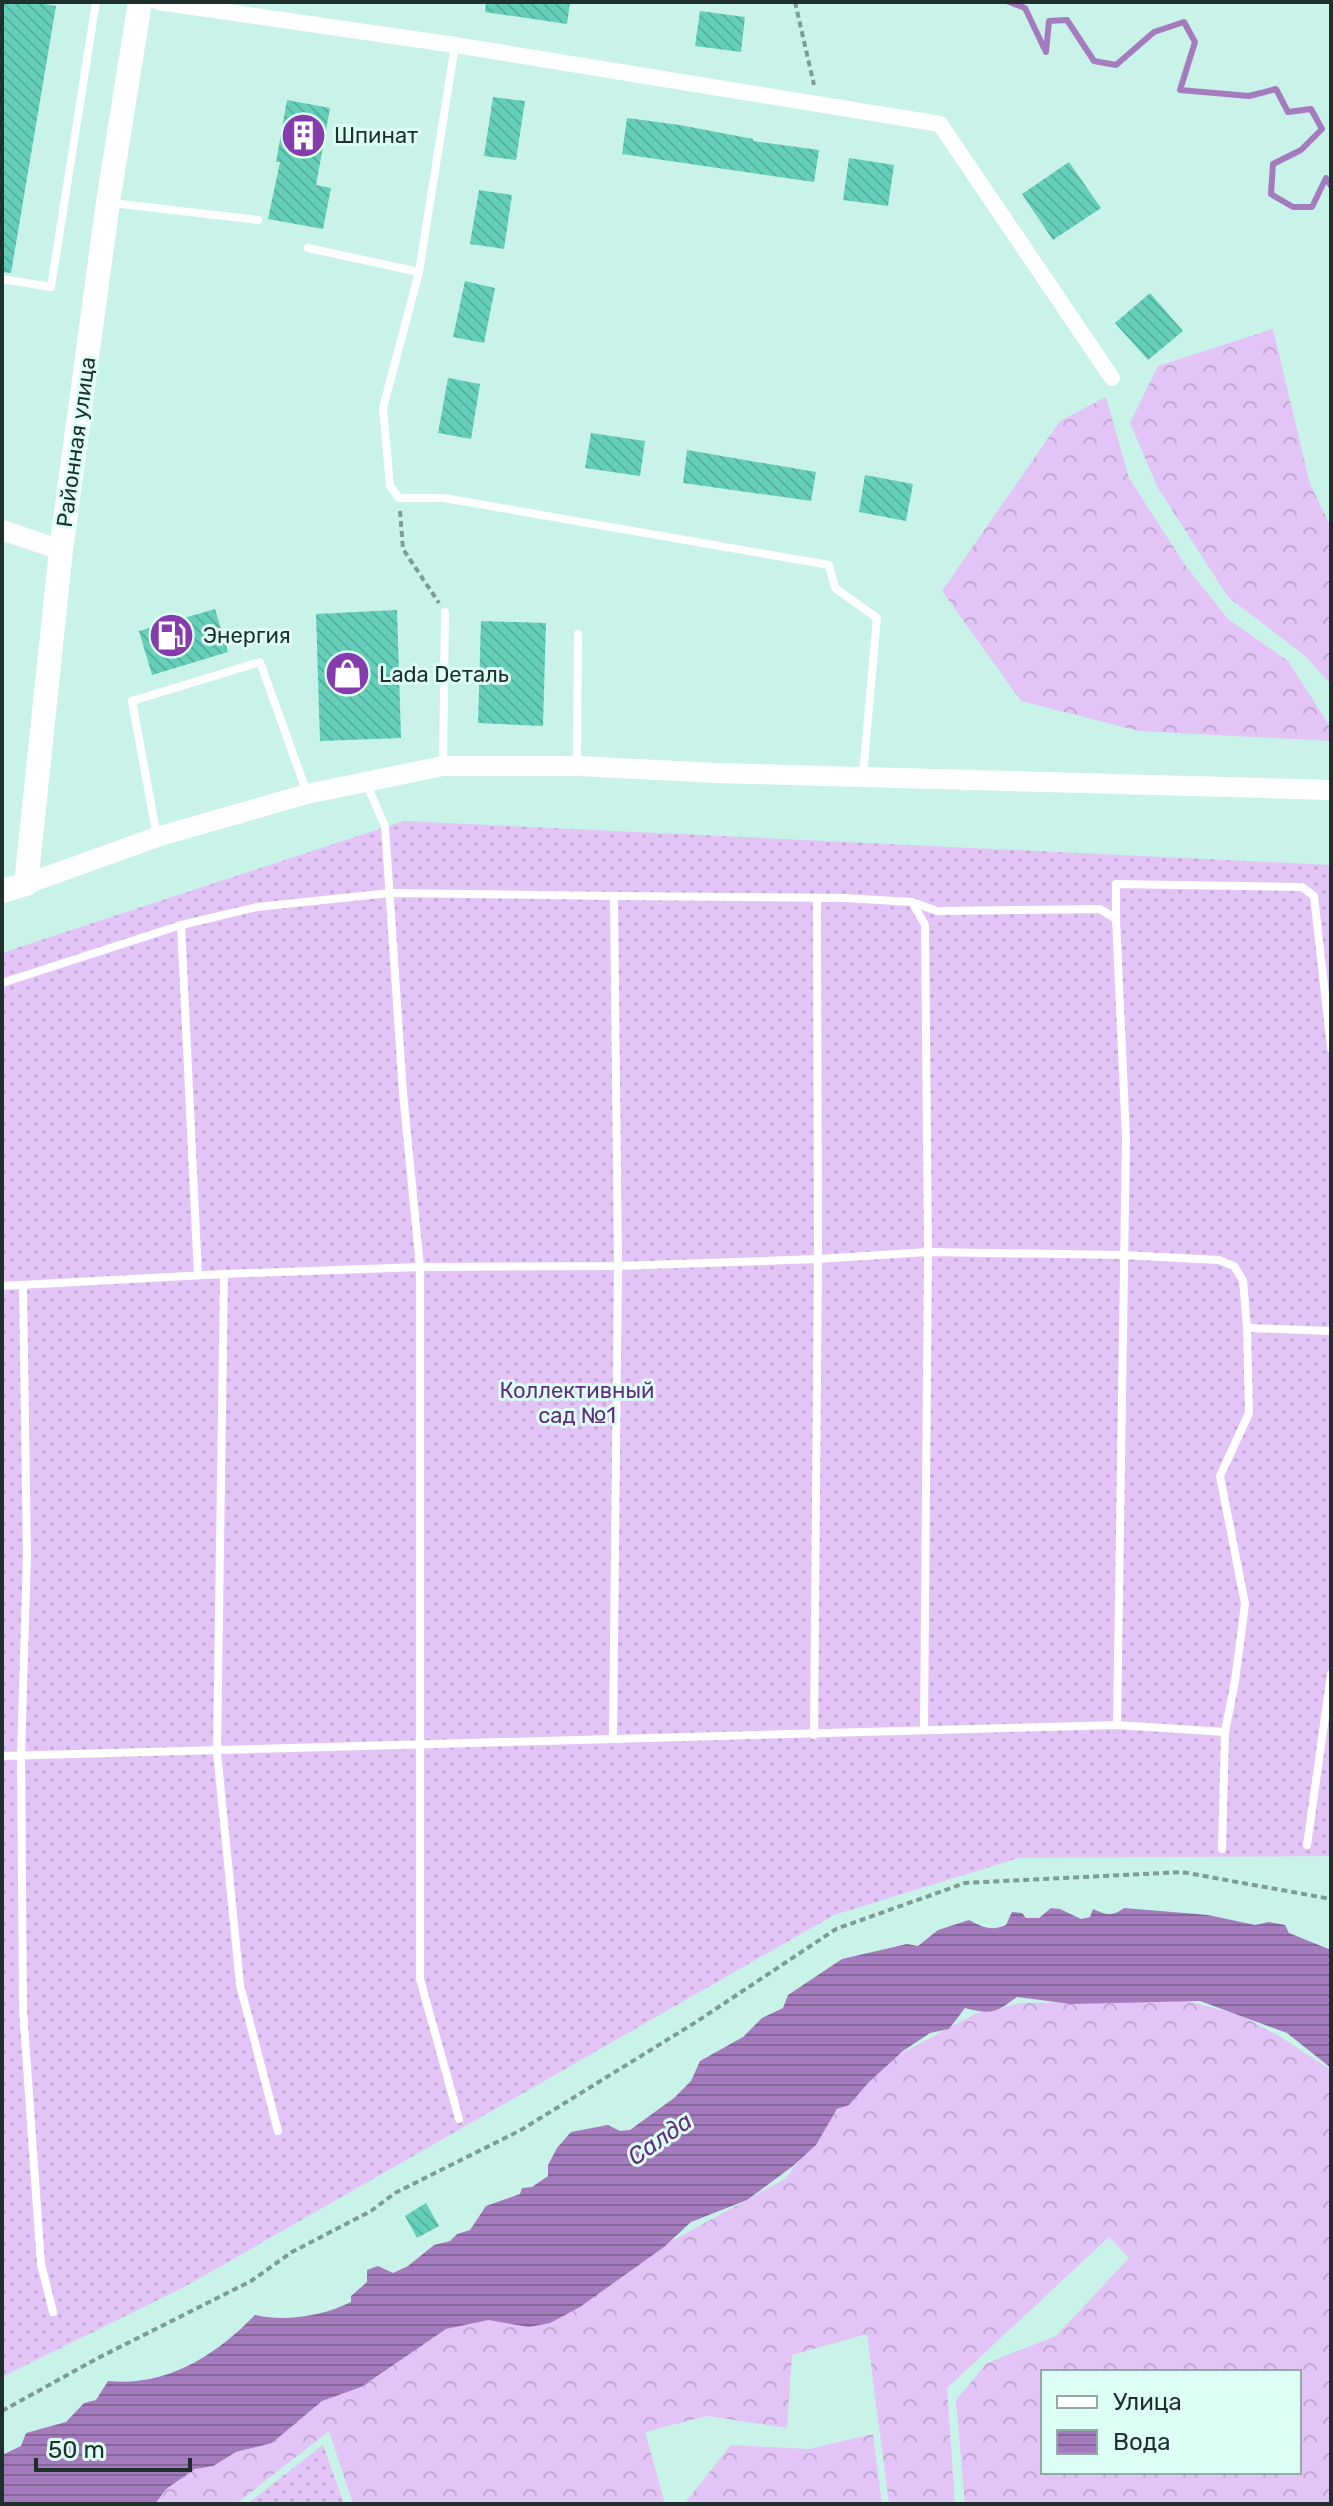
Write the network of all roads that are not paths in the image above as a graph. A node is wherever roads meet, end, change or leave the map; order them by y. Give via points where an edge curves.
1 (96, 2) edge
2 (140, 2) edge
3 (158, 2) edge
4 (455, 45) junction
5 (108, 202) junction
6 (258, 220) dead end
7 (308, 248) dead end
8 (419, 272) junction
9 (2, 279) edge
10 (1112, 378) dead end
11 (2, 530) edge
12 (61, 550) junction
13 (445, 612) road end
14 (578, 634) dead end
15 (443, 766) junction
16 (577, 766) junction
17 (863, 777) junction
18 (366, 782) junction
19 (1331, 790) edge
20 (307, 794) junction
21 (157, 837) junction
22 (26, 884) junction
23 (2, 891) edge
24 (390, 893) junction
25 (614, 896) junction
26 (817, 898) junction
27 (912, 902) junction
28 (1116, 919) junction
29 (181, 925) junction
30 (2, 983) edge
31 (1331, 1048) edge
32 (928, 1252) junction
33 (1122, 1255) junction
34 (818, 1259) junction
35 (618, 1266) junction
36 (420, 1267) junction
37 (224, 1274) junction
38 (198, 1275) junction
39 (2, 1286) edge
40 (23, 1286) junction
41 (1247, 1328) junction
42 (1331, 1331) edge
43 (1331, 1674) edge
44 (1117, 1725) junction
45 (924, 1729) junction
46 (1225, 1732) junction
47 (814, 1735) junction
48 (613, 1737) junction
49 (419, 1743) junction
50 (217, 1752) junction
51 (21, 1755) junction
52 (2, 1756) edge
53 (1307, 1845) dead end
54 (1222, 1849) dead end
55 (459, 2119) dead end
56 (278, 2131) dead end
57 (53, 2312) dead end

1 - 9 lane via 51,287
2 - 5 main road, Районная улица
3 - 4 street
4 - 8 lane
4 - 10 street via 940,124
5 - 6 lane
5 - 12 main road, Районная улица
7 - 8 lane
8 - 17 lane via 383,408 390,486 399,498 444,498 829,565 835,588 877,618
11 - 12 street
12 - 22 main road, Районная улица
13 - 15 lane
14 - 16 lane
15 - 16 street
15 - 18 street
16 - 17 street
17 - 19 street
18 - 20 street
18 - 24 lane via 385,826
20 - 21 street
20 - 21 lane via 260,662 132,701
21 - 22 street
22 - 23 main road
24 - 25 lane
24 - 29 lane via 257,907
24 - 36 lane
25 - 26 lane
25 - 35 lane
26 - 27 lane
26 - 34 lane
27 - 28 lane via 937,911 1100,909
27 - 32 lane via 925,925
28 - 31 lane via 1116,884 1302,887 1314,896
28 - 33 lane via 1126,1138
29 - 30 lane
29 - 38 lane
32 - 33 lane
32 - 34 lane
32 - 45 lane
33 - 41 lane via 1219,1260 1234,1266 1243,1280
33 - 44 lane
34 - 35 lane
34 - 47 lane
35 - 36 lane
35 - 48 lane
36 - 37 lane
36 - 49 lane
37 - 38 lane
37 - 50 lane
38 - 40 lane
39 - 40 lane
40 - 51 lane via 27,1556
41 - 42 lane
41 - 46 lane via 1249,1413 1220,1476 1245,1604
43 - 53 lane
44 - 45 lane
44 - 46 lane
45 - 47 lane
46 - 54 lane
47 - 48 lane
48 - 49 lane
49 - 50 lane
49 - 55 lane via 420,1979
50 - 51 lane
50 - 56 lane via 240,1985
51 - 52 lane
51 - 57 lane via 23,2010 41,2264

